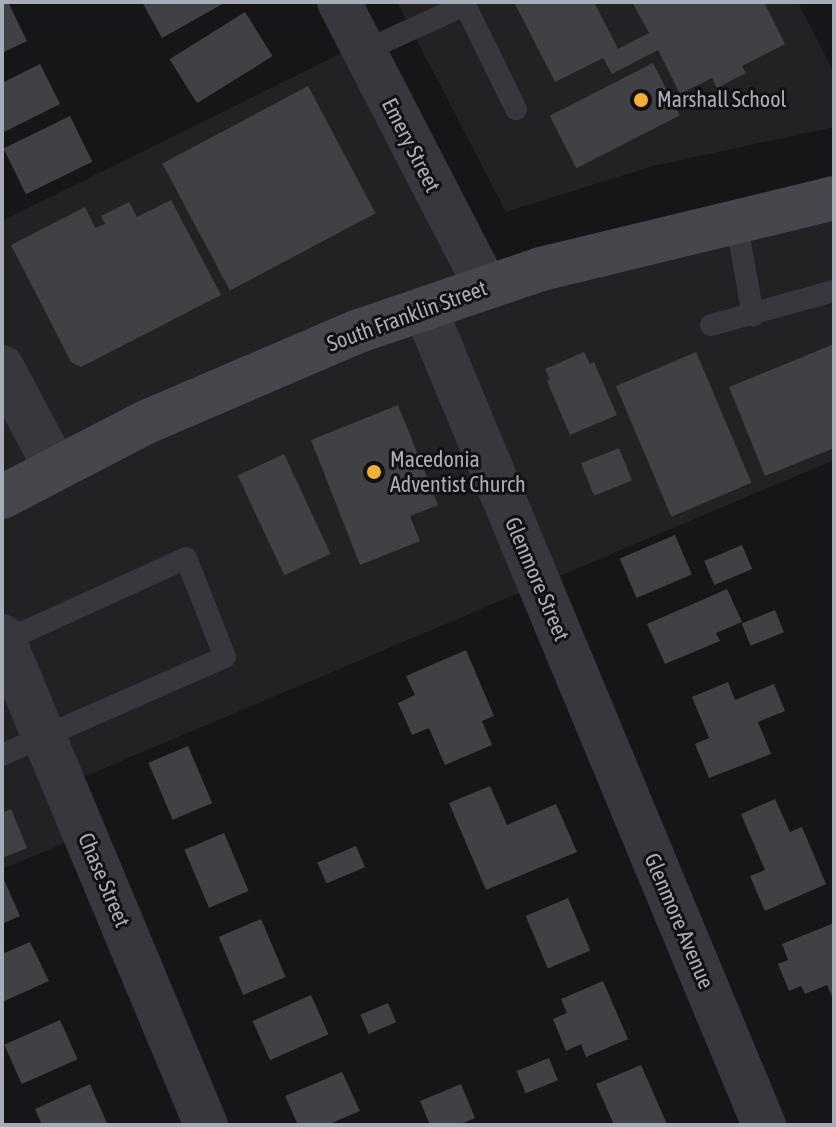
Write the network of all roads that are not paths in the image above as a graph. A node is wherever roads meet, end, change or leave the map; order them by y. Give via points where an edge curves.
1 (339, 2) edge
2 (364, 51) junction
3 (516, 109) dead end
4 (834, 198) edge
5 (736, 220) junction
6 (486, 287) junction
7 (834, 291) edge
8 (425, 309) junction
9 (753, 315) junction
10 (711, 325) dead end
11 (2, 367) edge
12 (56, 469) junction
13 (2, 497) edge
14 (3, 640) edge
15 (594, 716) joint
16 (44, 737) junction
17 (2, 755) edge
18 (206, 1125) edge
19 (764, 1125) edge

1 - 2 street, Emery Street
2 - 3 lane via 465,5
2 - 6 street, Emery Street
4 - 5 main road, South Franklin Street
5 - 6 main road, South Franklin Street
5 - 9 lane
6 - 8 main road, South Franklin Street
7 - 9 lane
8 - 12 main road, South Franklin Street via 359,331 144,423
8 - 15 street, Glenmore Street
9 - 10 lane
11 - 12 street
12 - 13 main road, South Franklin Street
14 - 16 street, Chase Street
14 - 16 lane via 186,558 225,657
15 - 19 street, Glenmore Avenue
16 - 17 lane
16 - 18 street, Chase Street

